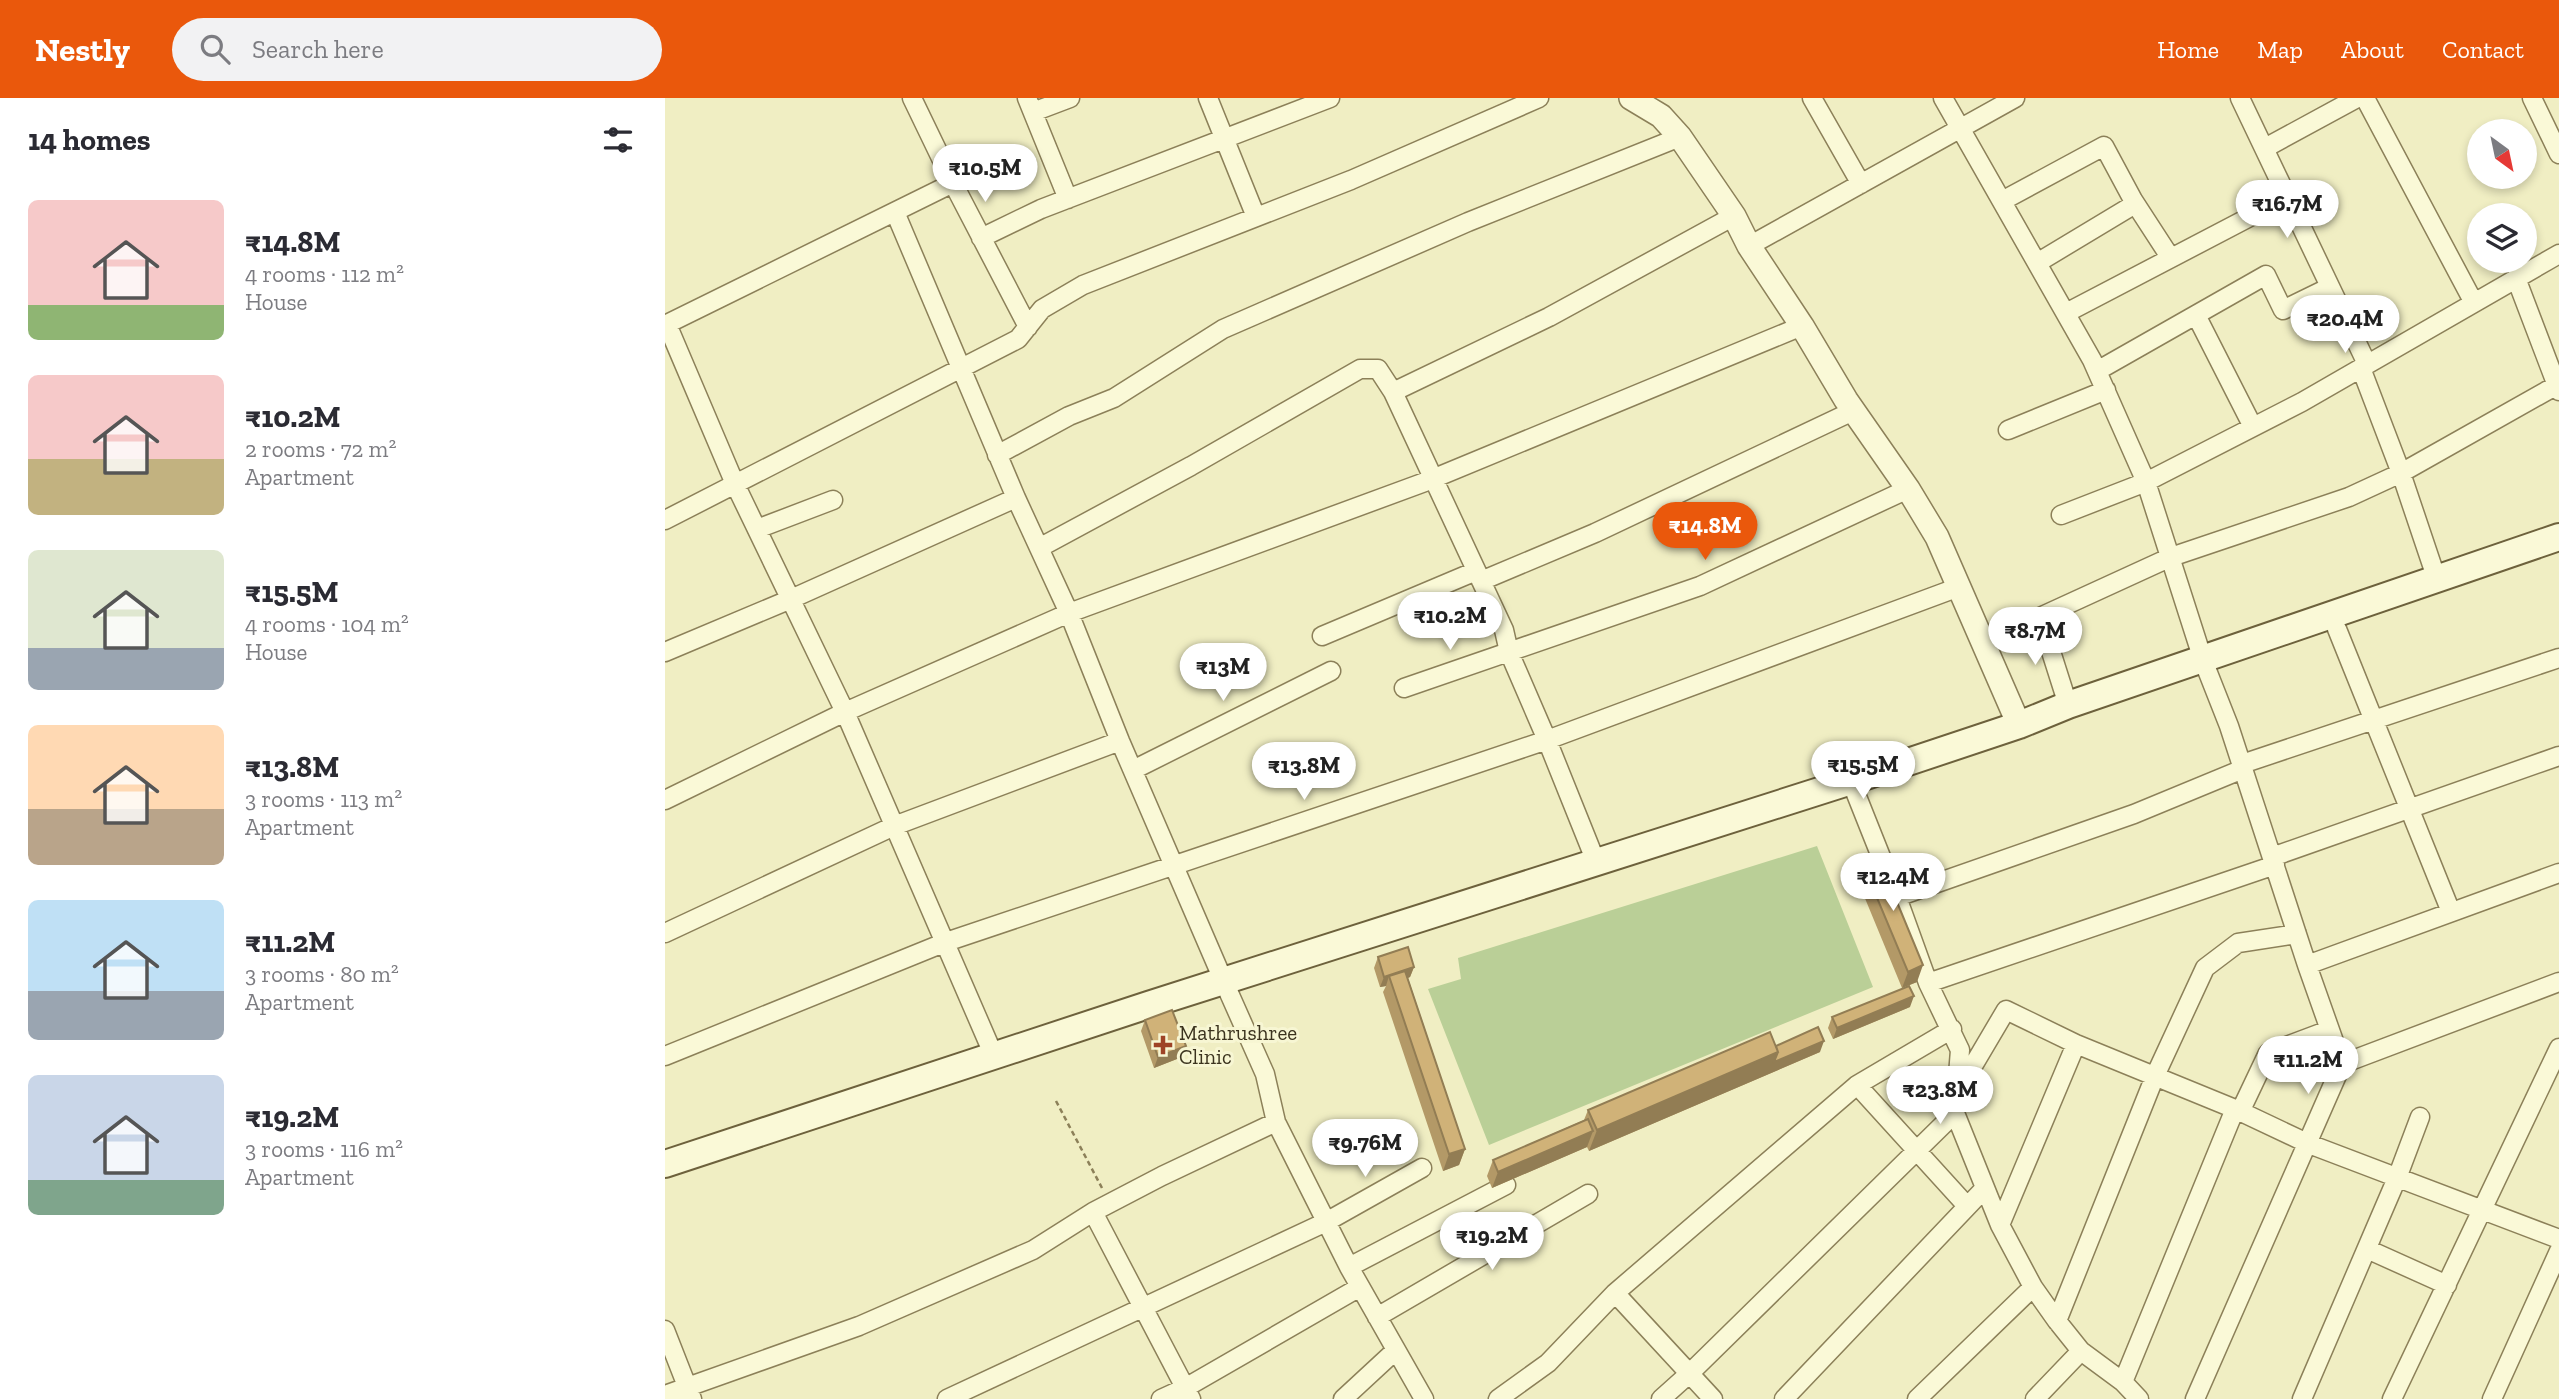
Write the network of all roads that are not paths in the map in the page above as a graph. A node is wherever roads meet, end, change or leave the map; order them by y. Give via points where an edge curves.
1 (912, 98) edge
2 (1070, 98) edge
3 (1209, 98) edge
4 (1330, 98) edge
5 (1539, 98) edge
6 (1631, 98) edge
7 (1812, 98) edge
8 (1943, 98) edge
9 (2015, 98) edge
10 (2240, 98) edge
11 (2357, 98) edge
12 (2365, 98) edge
13 (2535, 99) edge
14 (1296, 104) edge
15 (1030, 105) edge
16 (1961, 128) junction
17 (1680, 137) junction
18 (1226, 138) junction
19 (2265, 148) junction
20 (2559, 155) edge
21 (953, 183) junction
22 (1861, 184) junction
23 (2288, 197) junction
24 (1068, 199) junction
25 (2002, 201) junction
26 (2135, 204) junction
27 (895, 212) junction
28 (1734, 216) junction
29 (1256, 217) junction
30 (981, 238) junction
31 (1749, 246) junction
32 (2559, 254) edge
33 (2170, 257) junction
34 (2037, 263) junction
35 (2516, 278) junction
36 (2330, 287) junction
37 (2474, 303) junction
38 (2066, 313) junction
39 (2196, 315) junction
40 (666, 324) edge
41 (1802, 326) junction
42 (1028, 327) junction
43 (2364, 366) junction
44 (960, 367) junction
45 (2097, 371) junction
46 (2558, 388) edge
47 (2106, 390) junction
48 (1393, 393) junction
49 (1853, 411) junction
50 (2253, 427) junction
51 (2008, 430) dead end
52 (997, 455) junction
53 (2401, 473) junction
54 (1433, 478) junction
55 (2146, 482) junction
56 (735, 484) junction
57 (1908, 489) junction
58 (1016, 498) junction
59 (833, 500) dead end
60 (2061, 515) dead end
61 (665, 520) edge
62 (757, 529) junction
63 (2559, 537) edge
64 (1038, 548) junction
65 (2559, 554) edge
66 (2171, 558) junction
67 (1478, 576) junction
68 (2437, 580) junction
69 (1959, 587) junction
70 (791, 599) junction
71 (1069, 613) junction
72 (2337, 629) junction
73 (1322, 636) dead end
74 (665, 652) edge
75 (1509, 652) junction
76 (2559, 658) edge
77 (2206, 667) junction
78 (1331, 671) dead end
79 (1404, 688) dead end
80 (2068, 705) junction
81 (845, 712) junction
82 (2373, 722) junction
83 (2019, 725) junction
84 (1547, 740) junction
85 (1120, 741) junction
86 (2559, 756) edge
87 (2243, 767) junction
88 (1133, 770) junction
89 (1856, 794) junction
90 (665, 800) edge
91 (2409, 809) junction
92 (894, 826) junction
93 (2274, 861) junction
94 (1596, 862) junction
95 (1174, 864) junction
96 (2559, 873) edge
97 (1897, 897) junction
98 (2451, 912) junction
99 (665, 933) edge
100 (2297, 934) junction
101 (946, 942) junction
102 (2307, 965) junction
103 (2559, 982) edge
104 (1928, 983) junction
105 (1227, 987) junction
106 (1952, 1029) junction
107 (2329, 1030) junction
108 (2076, 1044) junction
109 (2559, 1048) edge
110 (665, 1056) edge
111 (994, 1056) junction
112 (2342, 1064) junction
113 (2155, 1076) junction
114 (1857, 1085) junction
115 (1957, 1093) junction
116 (2237, 1110) junction
117 (1955, 1114) junction
118 (2420, 1117) dead end
119 (1276, 1122) junction
120 (2309, 1143) junction
121 (1916, 1152) junction
122 (665, 1164) edge
123 (1422, 1168) dead end
124 (2397, 1178) junction
125 (665, 1180) edge
126 (1506, 1185) dead end
127 (1985, 1188) junction
128 (1588, 1194) dead end
129 (1968, 1206) junction
130 (2484, 1209) junction
131 (1093, 1212) junction
132 (1327, 1222) junction
133 (2000, 1225) junction
134 (2559, 1238) edge
135 (2367, 1249) junction
136 (2559, 1251) edge
137 (1349, 1267) junction
138 (2447, 1285) junction
139 (1360, 1287) junction
140 (2033, 1287) junction
141 (1615, 1293) junction
142 (1143, 1307) junction
143 (1377, 1317) junction
144 (2057, 1321) junction
145 (665, 1330) edge
146 (1396, 1350) junction
147 (2081, 1351) junction
148 (1690, 1373) junction
149 (2123, 1382) junction
150 (689, 1393) edge
151 (1188, 1393) edge
152 (1517, 1393) edge
153 (665, 1395) edge
154 (947, 1399) edge
155 (1161, 1399) edge
156 (1343, 1399) edge
157 (1424, 1399) edge
158 (1497, 1399) edge
159 (1661, 1399) edge
160 (1713, 1399) edge
161 (1784, 1399) edge
162 (1917, 1399) edge
163 (2035, 1399) edge
164 (2139, 1399) edge
165 (2195, 1399) edge
166 (2302, 1399) edge
167 (2392, 1399) edge
168 (2492, 1399) edge

1 - 21 street
2 - 15 street
3 - 18 street
4 - 14 street
5 - 29 street
6 - 17 street via 1661,116
7 - 22 street
8 - 16 street
9 - 16 street
10 - 19 street
11 - 19 street
12 - 37 street
13 - 20 street
14 - 18 street
15 - 24 street
16 - 22 street
16 - 25 street
17 - 28 street
17 - 52 street via 1468,222 1223,329 1114,398 1069,416
18 - 24 street
18 - 29 street
19 - 23 street
21 - 27 street
21 - 30 street
22 - 31 street
23 - 33 street
23 - 36 street
24 - 30 street
25 - 26 street via 2104,146
25 - 34 street
26 - 33 street
26 - 34 street
27 - 40 street
27 - 44 street
28 - 31 street
28 - 48 street via 1549,317
29 - 42 street via 1083,285 1042,309
30 - 42 street
31 - 41 street
32 - 35 street
33 - 38 street
34 - 38 street
35 - 37 street
35 - 46 street
36 - 39 street via 2283,310 2266,275
36 - 43 street
37 - 43 street
38 - 45 street
39 - 45 street
39 - 50 street
40 - 56 street
41 - 49 street
41 - 54 street
42 - 44 street via 1019,339
43 - 50 street
43 - 53 street
44 - 52 street
44 - 56 street
45 - 47 street
46 - 53 street
47 - 51 street
47 - 55 street
48 - 54 street
48 - 64 street via 1378,369 1360,369
49 - 57 street
49 - 67 street via 1595,533
50 - 55 street
52 - 58 street
53 - 66 street via 2349,497
53 - 68 street
54 - 67 street
54 - 71 street
55 - 60 street
55 - 66 street
56 - 61 street
56 - 62 street
57 - 69 street via 1937,537
57 - 75 street via 1700,586
58 - 64 street
58 - 70 street
59 - 62 street
62 - 70 street
63 - 68 main road
64 - 71 street
65 - 72 main road
66 - 77 street
66 - 80 street via 2040,617
67 - 73 street
67 - 75 street via 1504,630
68 - 77 main road
69 - 83 street
69 - 84 street
70 - 74 street
70 - 81 street
71 - 81 street
71 - 85 street
72 - 77 main road
72 - 82 street
75 - 79 street
75 - 84 street
76 - 82 street
77 - 80 main road
77 - 87 street
77 - 89 main road via 2018,741
78 - 88 street
80 - 83 main road
81 - 90 street
81 - 92 street
82 - 87 street
82 - 91 street
83 - 94 main road
84 - 94 street
84 - 95 street
85 - 88 street
85 - 92 street
86 - 91 street
87 - 93 street
87 - 97 street via 2134,814
88 - 95 street
89 - 97 street
89 - 105 main road
91 - 93 street
91 - 98 street
92 - 99 street
92 - 101 street
93 - 100 street
93 - 104 street
94 - 105 main road
95 - 101 street
95 - 105 street
96 - 98 street
97 - 104 street
98 - 102 street
100 - 102 street
100 - 113 street via 2238,943 2205,968
101 - 110 street
101 - 111 street
102 - 107 street
103 - 112 street
104 - 106 street
105 - 111 main road
105 - 119 street via 1265,1074
105 - 125 main road
106 - 114 street
106 - 115 street via 1960,1050
107 - 112 street
107 - 116 street via 2268,1053
108 - 113 street
108 - 115 street via 2006,1010
108 - 133 street
109 - 130 street
111 - 122 main road
112 - 120 street
113 - 116 street
113 - 144 street
114 - 121 street
114 - 141 street
115 - 117 street
116 - 120 street
116 - 149 street
117 - 121 street
117 - 127 street
118 - 124 street
119 - 131 street
119 - 132 street
120 - 124 street
120 - 165 street
121 - 129 street
121 - 148 street
123 - 132 street
124 - 130 street
124 - 135 street
126 - 137 street
127 - 129 street
127 - 133 street
128 - 143 street
129 - 161 street
130 - 134 street
130 - 138 street
131 - 142 street
131 - 150 street via 1033,1250
132 - 137 street
132 - 142 street
133 - 140 street
135 - 138 street
135 - 166 street
136 - 168 street
137 - 139 street
138 - 167 street
139 - 143 street
139 - 151 street
140 - 144 street
140 - 162 street
141 - 148 street
141 - 152 street
142 - 151 street
142 - 154 street
143 - 146 street
144 - 147 street
145 - 150 street
146 - 156 street
146 - 157 street
147 - 149 street
147 - 163 street
148 - 159 street
148 - 160 street
149 - 164 street
150 - 153 street
151 - 155 street
152 - 158 street

